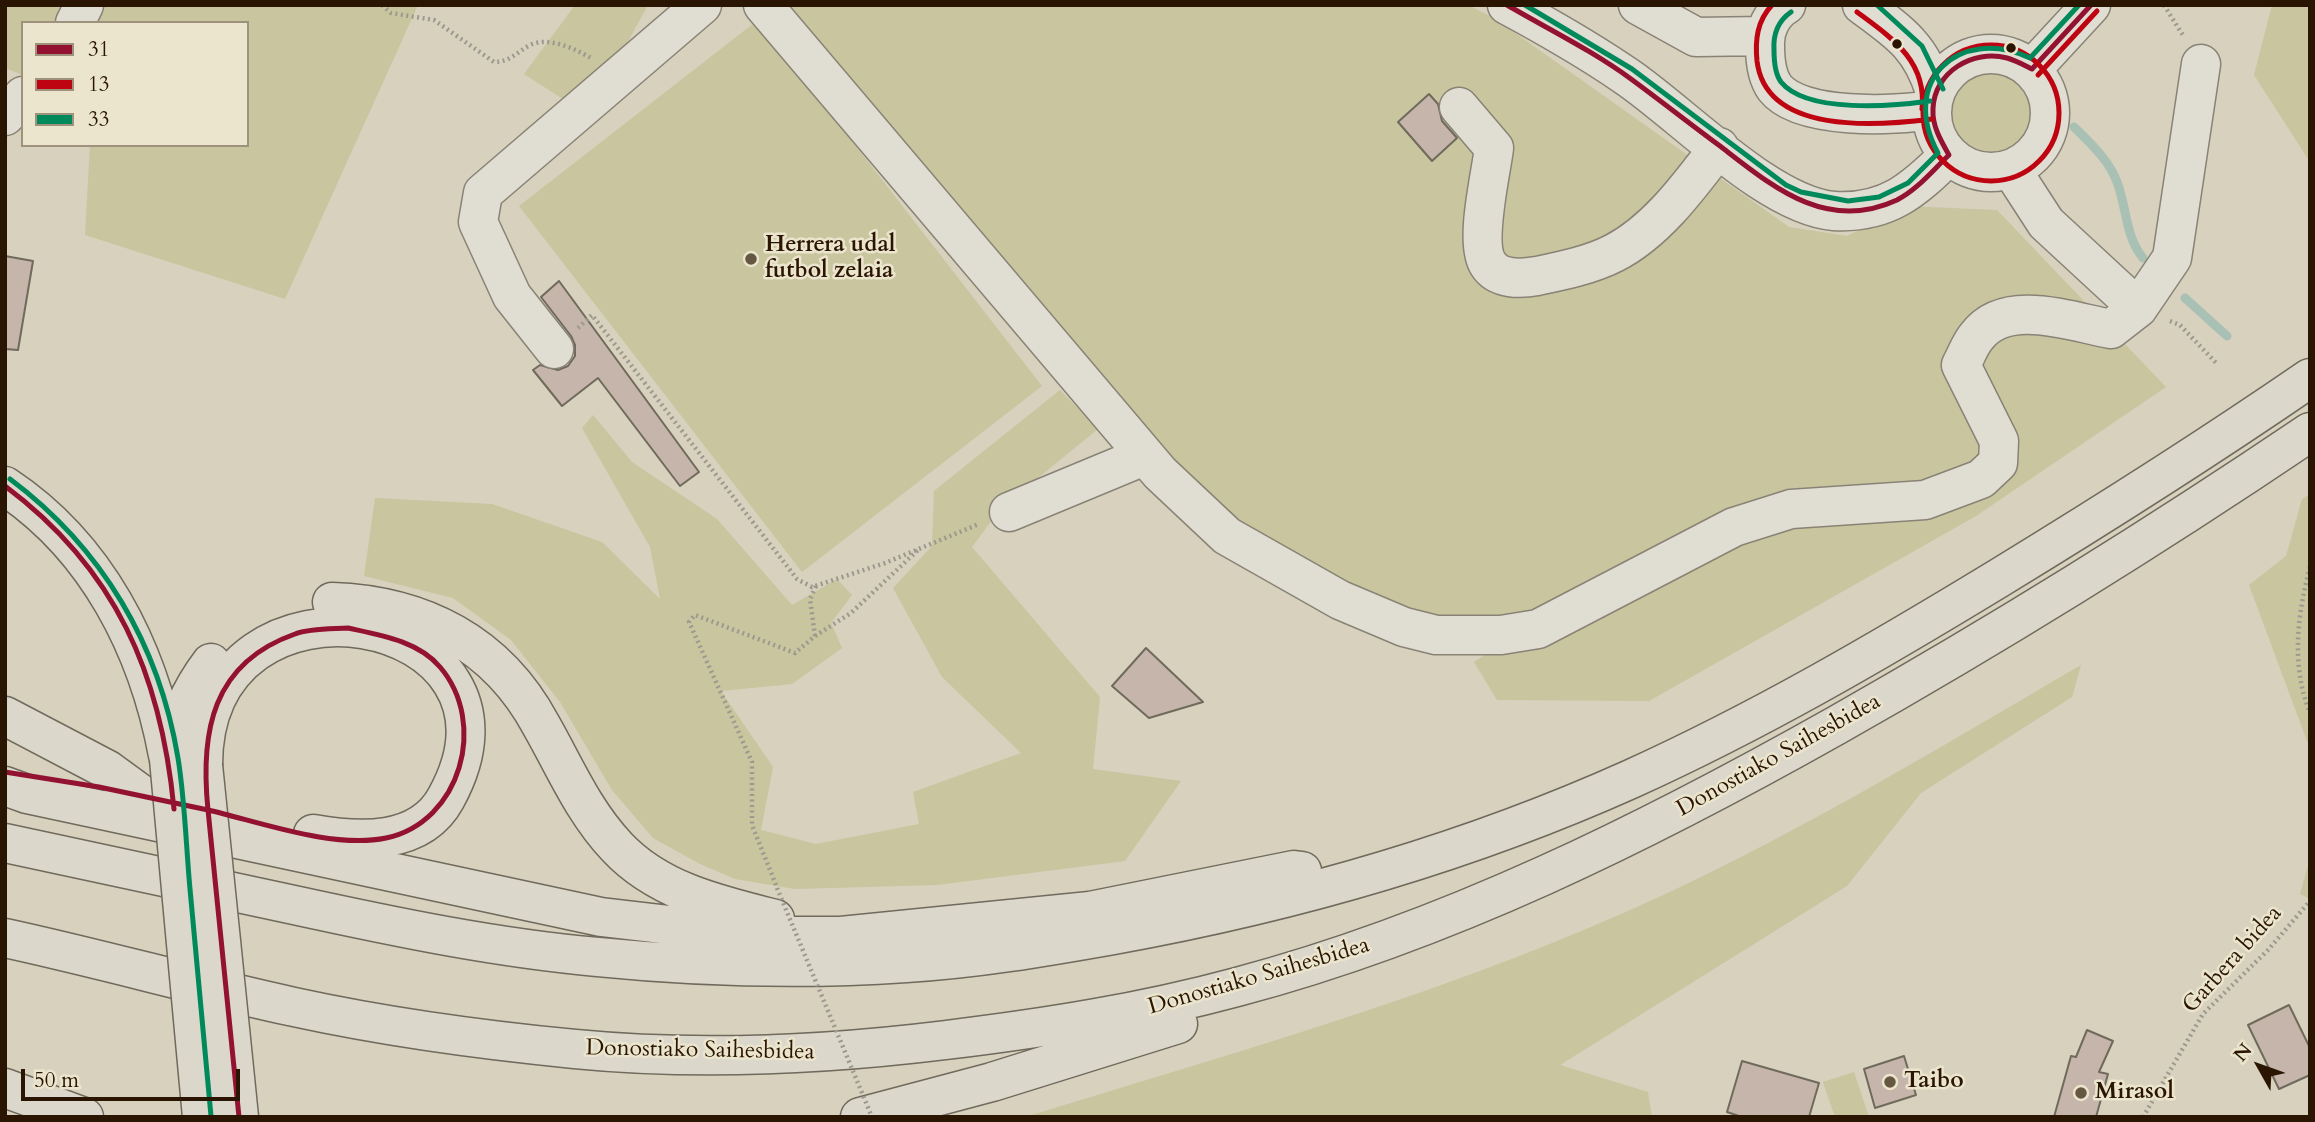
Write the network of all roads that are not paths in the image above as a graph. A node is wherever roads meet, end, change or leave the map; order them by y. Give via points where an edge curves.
1 (84, 5) edge
2 (702, 5) edge
3 (763, 5) edge
4 (1507, 5) edge
5 (1638, 5) edge
6 (1862, 5) edge
7 (2091, 5) edge
8 (76, 21) edge
9 (1775, 21) edge
10 (2201, 64) dead end
11 (2032, 69) junction
12 (21, 98) edge
13 (1933, 101) junction
14 (1459, 107) dead end
15 (5, 116) edge
16 (1719, 147) junction
17 (1949, 155) junction
18 (2011, 169) junction
19 (2138, 309) junction
20 (554, 349) road end
21 (2310, 379) edge
22 (2310, 432) edge
23 (1140, 454) junction
24 (5, 486) edge
25 (1009, 512) road end
26 (5, 716) edge
27 (186, 762) junction
28 (5, 772) edge
29 (5, 786) edge
30 (145, 797) junction
31 (5, 843) edge
32 (1353, 880) junction
33 (841, 936) junction
34 (5, 938) edge
35 (1243, 986) junction
36 (5, 1088) edge
37 (84, 1117) edge
38 (202, 1117) edge
39 (239, 1117) edge
40 (860, 1117) edge

1 - 8 street
2 - 20 street via 483,193 478,222 512,296
3 - 23 street
4 - 16 street via 1627,76
5 - 9 street via 1696,37
6 - 13 street via 1910,41 1928,68
7 - 11 street
9 - 13 street via 1765,62 1775,88 1793,102 1880,116
10 - 19 street via 2172,258
11 - 13 street via 2015,58 1978,55 1959,62 1946,74
11 - 18 street via 2047,95 2049,125 2042,144 2029,159
12 - 15 street
13 - 17 street via 1939,142
14 - 16 street via 1494,148 1482,242 1488,264 1501,275 1524,278 1559,272 1614,253 1689,187
16 - 17 street via 1782,193 1811,207 1834,211 1892,202 1914,189
17 - 18 street via 1978,172
18 - 19 street via 2046,223
19 - 23 street via 2111,329 2035,315 2002,317 1977,334 1961,365 1998,441 1997,463 1981,479 1925,500 1791,509 1734,527 1538,629 1513,633 1436,635 1340,600 1227,536
21 - 32 highway, Donostiako Saihesbidea via 2108,511 1893,642 1753,720 1554,811
22 - 35 highway, Donostiako Saihesbidea via 2142,542 1912,682 1651,825 1509,890 1372,944
23 - 25 street
24 - 27 highway via 57,528 93,569 136,644 160,712
26 - 30 highway via 108,770
27 - 30 highway via 203,737 230,676 264,645 304,629 359,628 409,644 444,672 458,691 466,716 467,743 459,774 444,802 403,834 351,841
27 - 33 highway via 174,732 197,681 229,640 273,613 303,604 390,607 446,628 494,662 541,723 590,814 618,848 649,874 728,907
27 - 38 highway, bridge
27 - 39 highway, bridge
28 - 30 highway
29 - 33 highway via 601,917 764,936
31 - 32 highway, Donostiako Saihesbidea via 414,930 596,957 745,965 907,963 1047,947 1243,909
32 - 33 highway via 1294,870 1090,911
34 - 35 highway, Donostiako Saihesbidea via 295,1007 579,1050 831,1052 1034,1029 1140,1011
35 - 40 highway via 1186,1021 992,1082
36 - 37 highway

